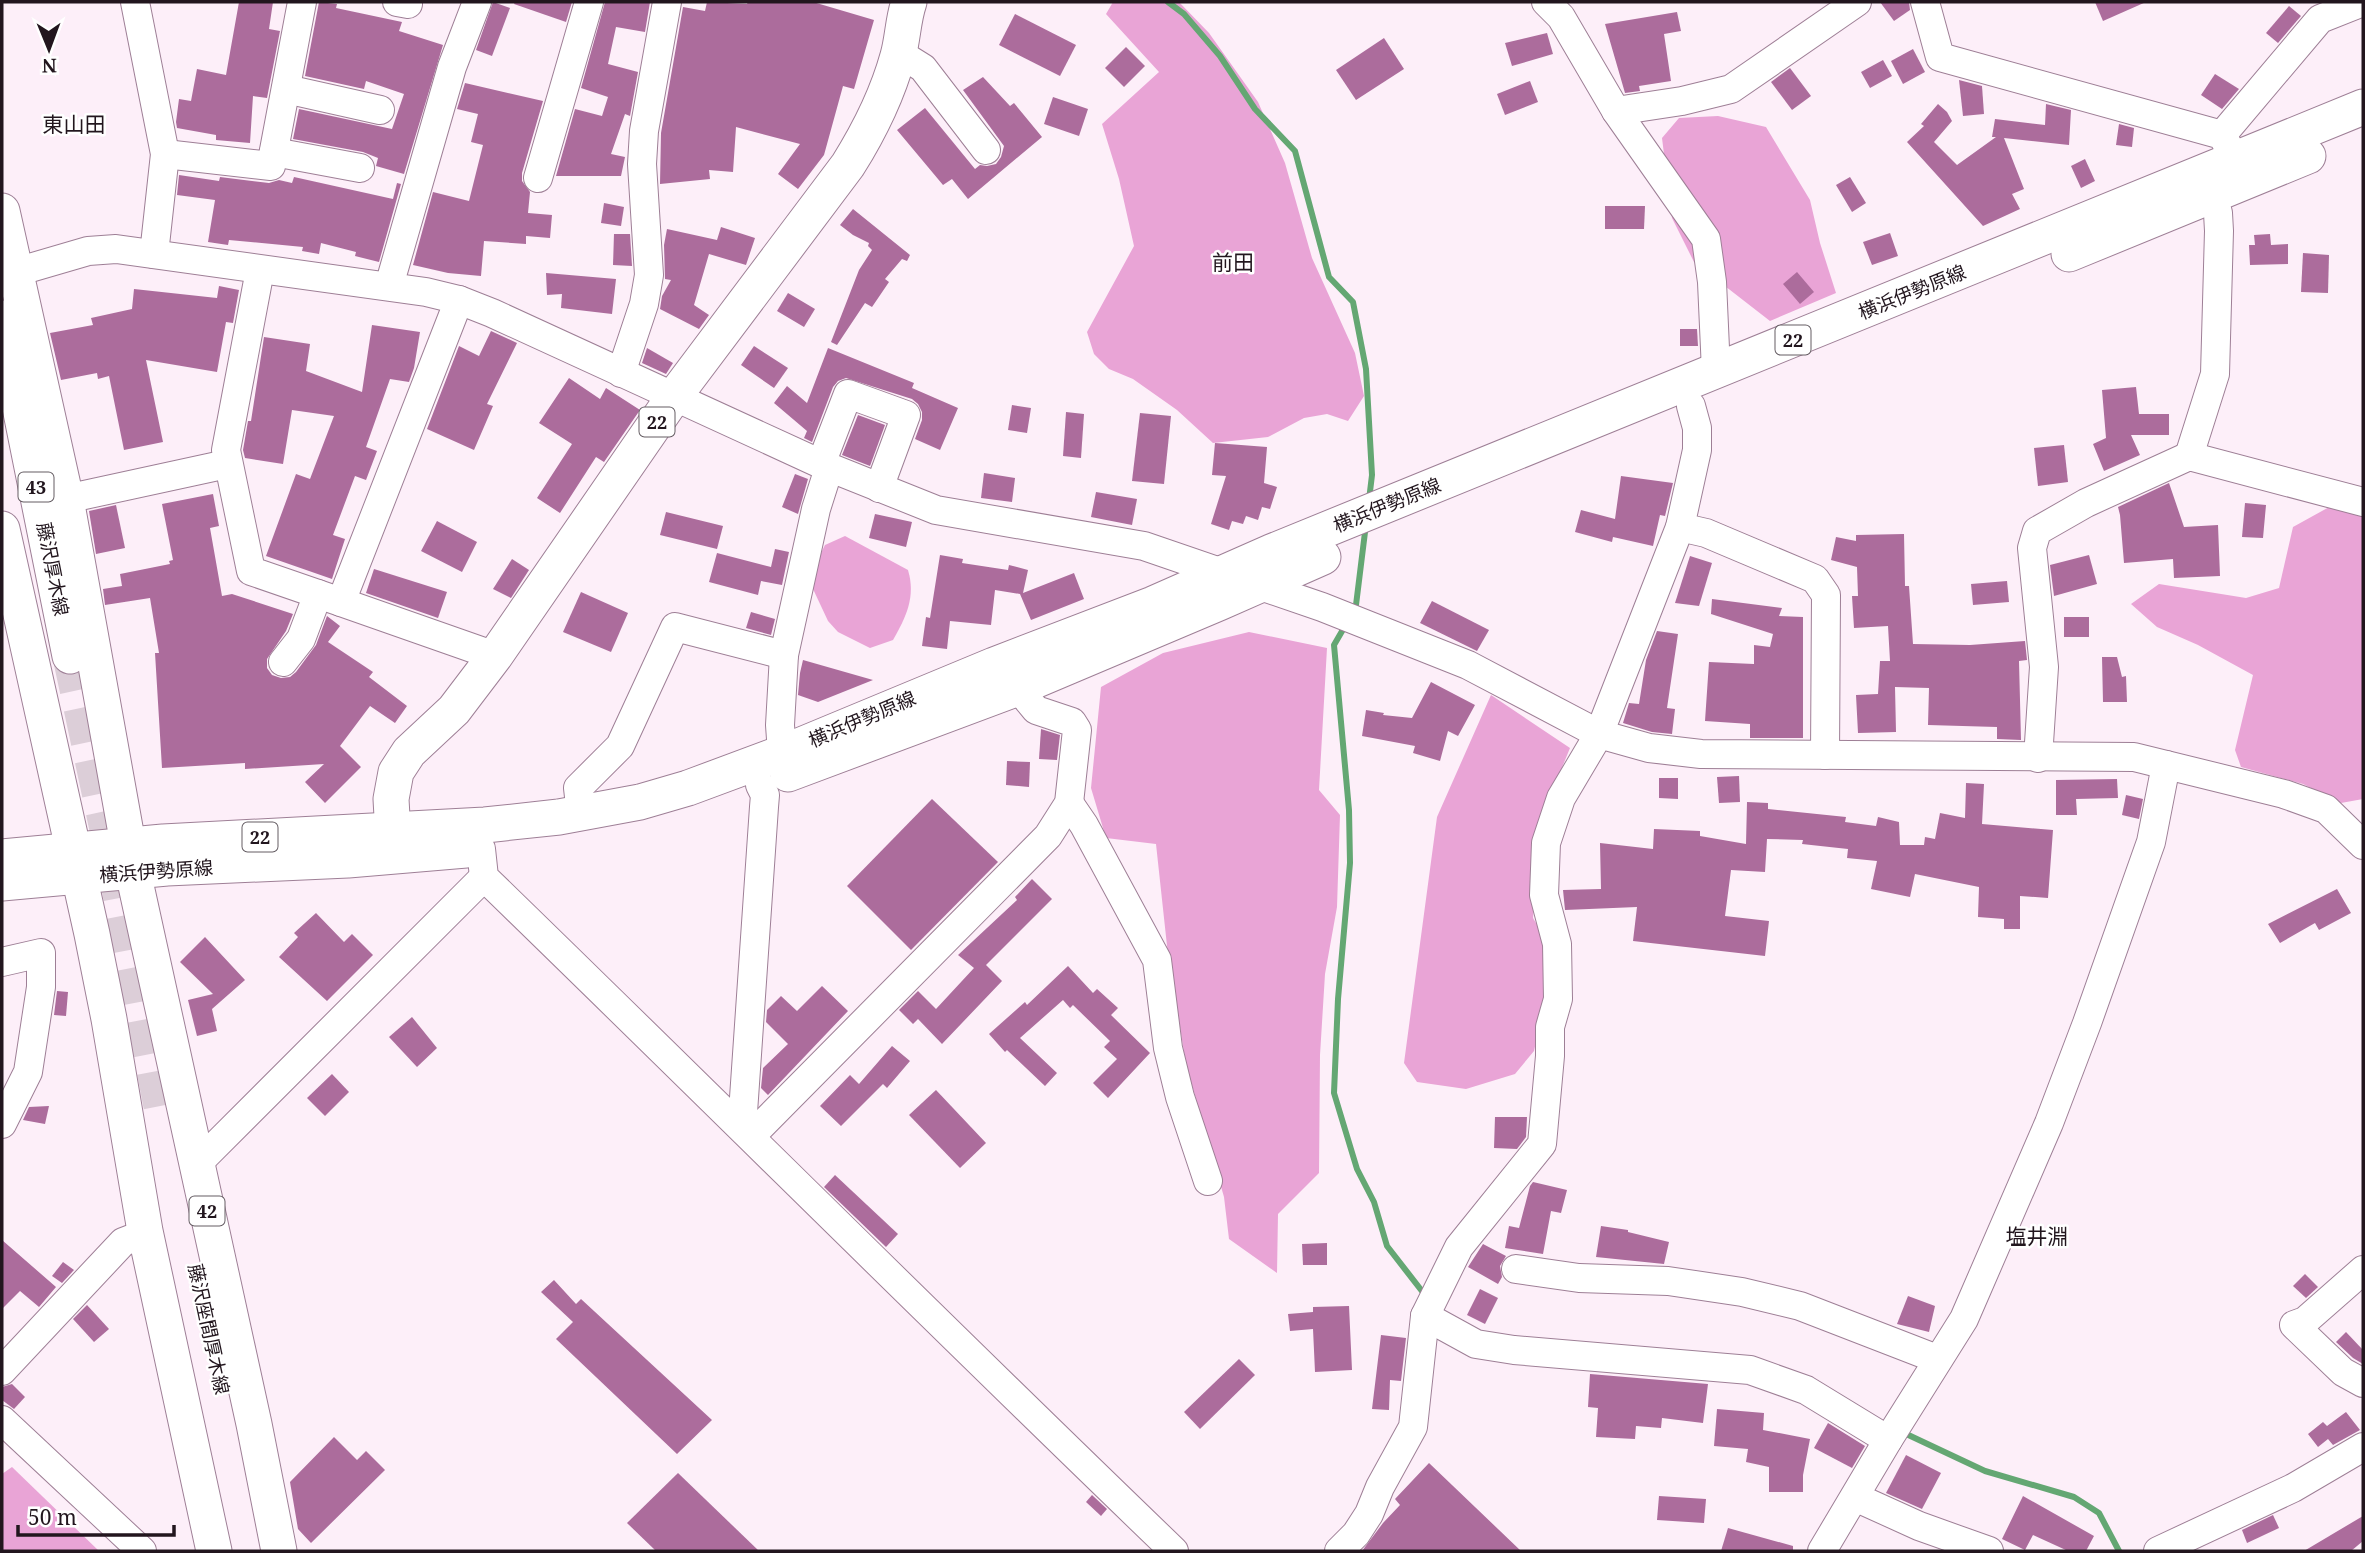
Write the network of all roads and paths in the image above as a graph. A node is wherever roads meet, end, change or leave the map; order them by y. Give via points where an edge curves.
1 (135, 2) edge
2 (302, 2) edge
3 (477, 2) edge
4 (589, 2) edge
5 (667, 2) edge
6 (909, 2) edge
7 (1546, 2) edge
8 (1857, 2) edge
9 (1925, 2) edge
10 (2363, 2) edge
11 (899, 53) junction
12 (285, 89) junction
13 (2363, 107) edge
14 (380, 110) dead end
15 (1616, 111) junction
16 (2363, 133) edge
17 (2228, 147) junction
18 (986, 150) dead end
19 (274, 152) junction
20 (165, 154) junction
21 (360, 168) dead end
22 (538, 178) dead end
23 (2213, 195) junction
24 (2, 211) edge
25 (154, 254) junction
26 (260, 270) junction
27 (16, 272) junction
28 (389, 286) junction
29 (459, 300) junction
30 (2, 318) edge
31 (1716, 372) junction
32 (621, 373) junction
33 (673, 398) junction
34 (1691, 406) junction
35 (2, 438) edge
36 (2189, 456) junction
37 (227, 464) junction
38 (825, 466) junction
39 (879, 488) junction
40 (66, 499) junction
41 (2363, 502) edge
42 (1680, 527) junction
43 (2, 529) edge
44 (1223, 573) junction
45 (1258, 585) junction
46 (329, 598) junction
47 (784, 655) junction
48 (495, 656) junction
49 (283, 663) dead end
50 (1018, 688) junction
51 (1599, 734) junction
52 (782, 753) junction
53 (1825, 755) junction
54 (2038, 758) junction
55 (2166, 765) junction
56 (760, 785) junction
57 (1069, 803) junction
58 (581, 814) junction
59 (2363, 842) edge
60 (393, 843) junction
61 (2, 857) edge
62 (131, 858) junction
63 (483, 863) junction
64 (76, 864) junction
65 (2, 883) edge
66 (2, 962) edge
67 (2, 1124) edge
68 (746, 1131) junction
69 (197, 1164) junction
70 (1209, 1181) dead end
71 (145, 1231) junction
72 (1516, 1269) dead end
73 (2363, 1270) edge
74 (1425, 1316) junction
75 (1937, 1359) junction
76 (2, 1371) edge
77 (2363, 1382) edge
78 (2, 1420) edge
79 (1888, 1440) junction
80 (2363, 1447) edge
81 (1854, 1497) junction
82 (142, 1551) edge
83 (214, 1551) edge
84 (234, 1551) edge
85 (257, 1551) edge
86 (279, 1551) edge
87 (1174, 1551) edge
88 (1339, 1551) edge
89 (1822, 1551) edge
90 (1989, 1551) edge
91 (2158, 1551) edge

1 - 20 street
2 - 12 street
3 - 28 street via 452,67
4 - 22 street
5 - 32 street via 642,164 649,275
6 - 11 main road, 22
7 - 15 street via 1560,17
8 - 15 street via 1731,89
9 - 17 street via 1940,57
10 - 17 street via 2320,19
11 - 18 street via 923,68
11 - 33 main road, 22 via 867,136
12 - 14 street
12 - 19 street
13 - 17 main road, 横浜伊勢原線 / 22
15 - 31 street via 1706,239
16 - 23 main road, 横浜伊勢原線 / 22
17 - 31 main road, 横浜伊勢原線 / 22
19 - 20 street via 271,166
19 - 21 street
20 - 25 street
23 - 34 main road, 横浜伊勢原線 / 22
23 - 36 street via 2219,231 2215,373
24 - 27 main road
25 - 26 street
25 - 27 street via 88,251
26 - 28 street
26 - 37 street
27 - 40 main road
28 - 29 street
29 - 32 street
29 - 46 street
30 - 35 main road, 藤沢厚木線 / 43 via 60,660
31 - 44 main road, 横浜伊勢原線 / 22
32 - 33 street
33 - 38 street
33 - 48 main road, 22
34 - 42 street via 1697,450
34 - 45 main road, 横浜伊勢原線 / 22
36 - 41 street
36 - 54 street via 2085,503 2037,531 2032,548 2044,667
37 - 40 street
37 - 46 street via 251,571
38 - 39 street
38 - 39 street via 848,394 906,415
38 - 47 street
39 - 44 street via 936,510 1144,547
40 - 62 main road
42 - 51 street
42 - 53 street via 1706,533 1815,579 1826,596
43 - 64 main road
44 - 45 street
44 - 52 main road, 横浜伊勢原線 / 22
45 - 50 main road, 横浜伊勢原線 / 22
45 - 51 street via 1468,665
46 - 48 street
46 - 49 street
47 - 52 street
47 - 58 street via 675,627 620,746 578,788
48 - 60 main road, 22 via 454,710 409,752 396,772 391,799
50 - 56 main road, 横浜伊勢原線 / 22
50 - 57 street via 1036,710 1072,722 1077,730
51 - 53 street via 1649,748 1700,754
51 - 74 street via 1561,798 1546,844 1544,895 1558,944 1558,999 1550,1027 1542,1144 1459,1247
52 - 58 main road, 横浜伊勢原線 / 22 via 676,792
53 - 54 street
54 - 55 street via 2134,757
55 - 59 street via 2326,809
55 - 75 street via 2151,842 2049,1123 1964,1319
56 - 63 main road, 横浜伊勢原線 / 22 via 632,828 537,844
56 - 68 street via 765,794
57 - 68 street via 1048,836
57 - 70 street via 1157,960 1168,1048
58 - 60 main road, 横浜伊勢原線 / 22 via 485,825
60 - 62 main road, 横浜伊勢原線 / 22
60 - 63 main road, 横浜伊勢原線 / 22
61 - 64 main road, 横浜伊勢原線 / 22
62 - 64 main road, 横浜伊勢原線 / 22
62 - 69 main road, 42
63 - 68 street
63 - 69 street
64 - 65 main road, 横浜伊勢原線 / 22
64 - 71 main road via 109,1019
66 - 67 street via 41,953 41,987 28,1072
68 - 87 street
69 - 86 main road, 42
71 - 76 street via 123,1242
71 - 83 main road
72 - 75 street via 1742,1292 1800,1306
73 - 77 street via 2305,1321 2294,1325 2343,1371
74 - 79 street via 1476,1344 1750,1370 1806,1390
74 - 88 street via 1413,1427 1369,1514
75 - 79 street
78 - 82 street
79 - 81 street
80 - 91 street via 2293,1488
81 - 89 street
81 - 90 street
84 - 85 main road, 藤沢座間厚木線 / 42 via 151,1108

